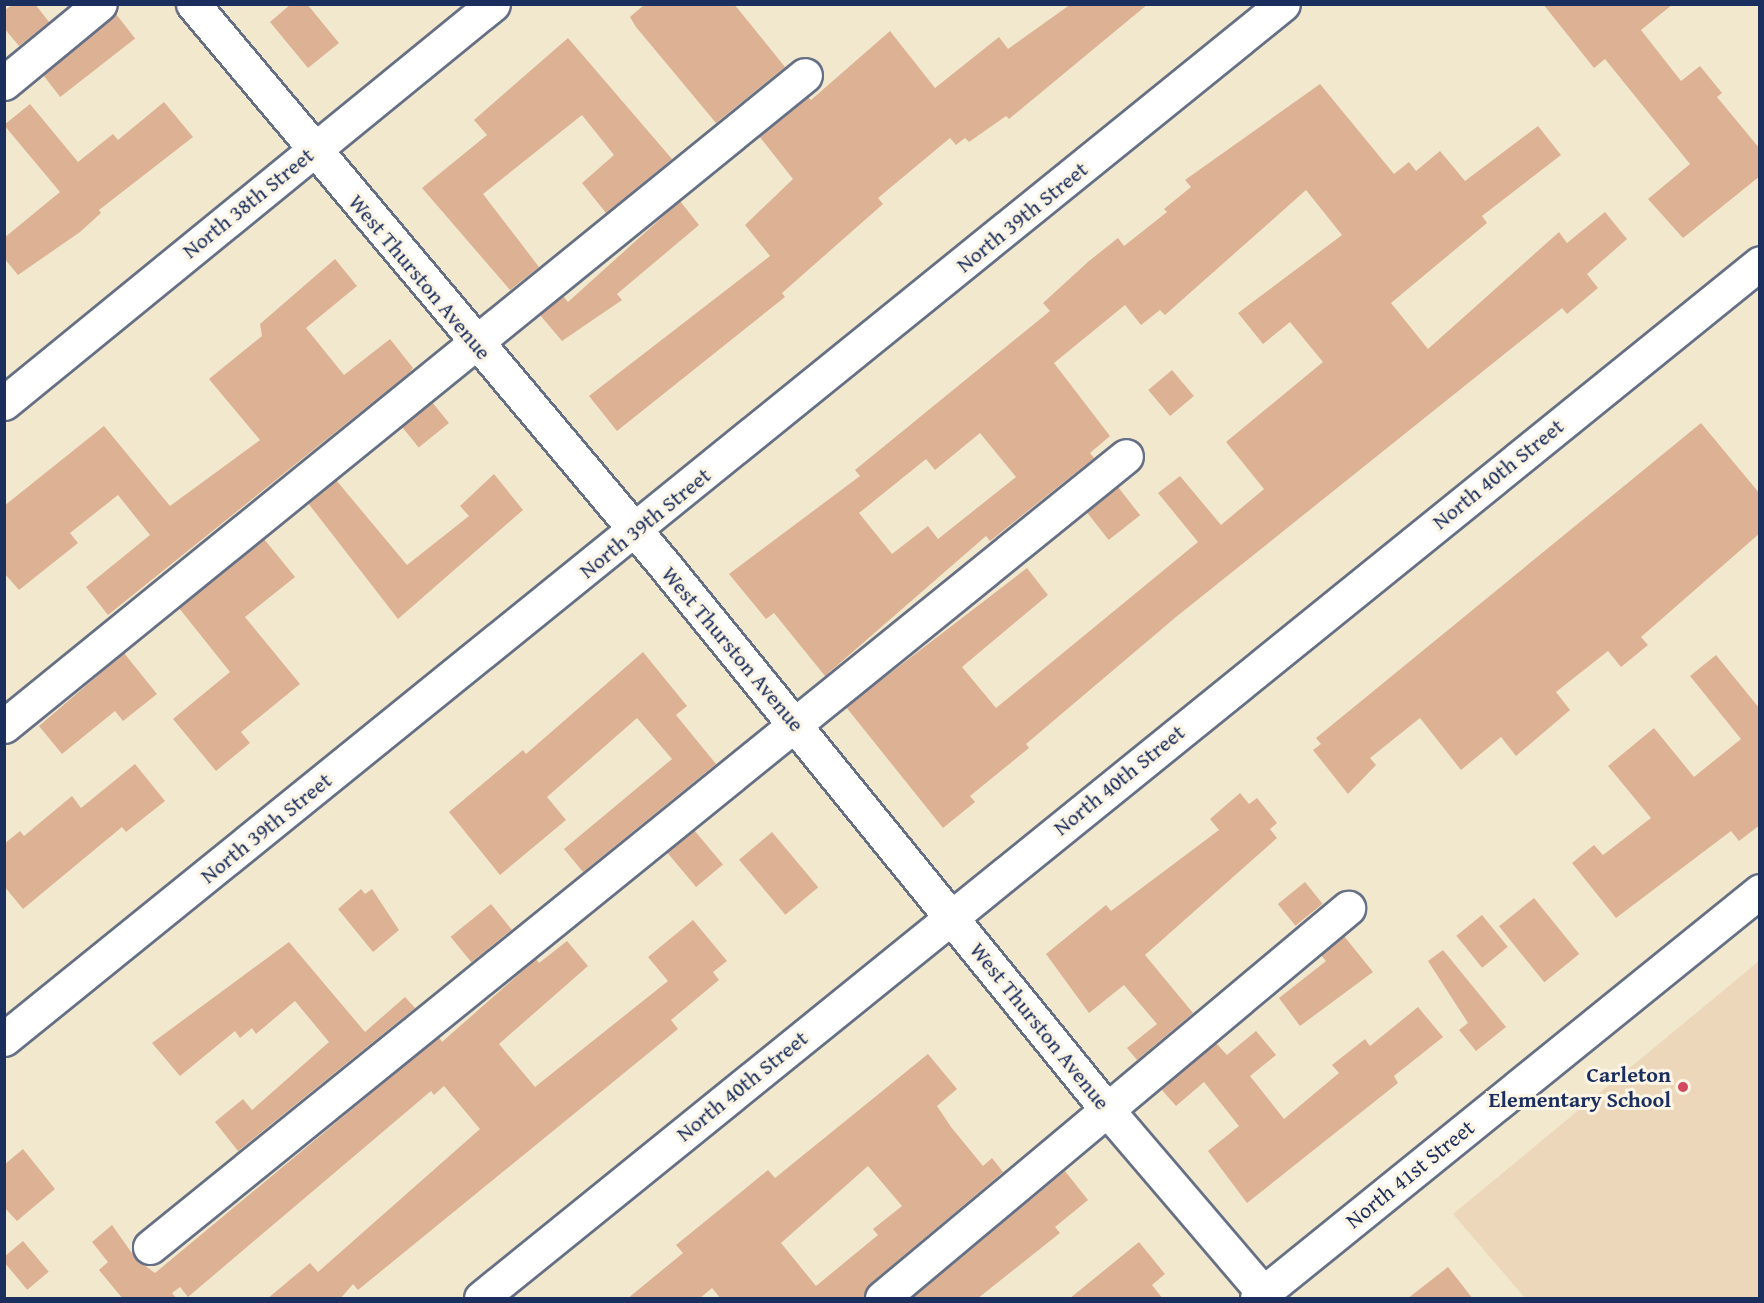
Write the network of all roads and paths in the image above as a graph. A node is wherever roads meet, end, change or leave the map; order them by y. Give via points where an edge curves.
1 (100, 4) edge
2 (193, 4) edge
3 (493, 4) edge
4 (1283, 4) edge
5 (805, 75) dead end
6 (4, 83) edge
7 (313, 150) junction
8 (1760, 263) edge
9 (474, 341) junction
10 (4, 403) edge
11 (1126, 456) dead end
12 (635, 531) junction
13 (794, 721) junction
14 (4, 726) edge
15 (1760, 891) edge
16 (1348, 908) dead end
17 (951, 916) junction
18 (4, 1039) edge
19 (1108, 1112) junction
20 (150, 1247) dead end
21 (1263, 1297) edge
22 (481, 1299) edge
23 (882, 1299) edge

1 - 6 street
2 - 7 street, West Thurston Avenue
3 - 7 street, North 38th Street
4 - 12 street, North 39th Street
5 - 9 street
7 - 9 street, West Thurston Avenue
7 - 10 street, North 38th Street
8 - 17 street, North 40th Street
9 - 12 street, West Thurston Avenue
9 - 14 street
11 - 13 street
12 - 13 street, West Thurston Avenue
12 - 18 street, North 39th Street
13 - 17 street, West Thurston Avenue
13 - 20 street
15 - 21 street, North 41st Street
16 - 19 street
17 - 19 street, West Thurston Avenue
17 - 22 street, North 40th Street
19 - 21 street, West Thurston Avenue
19 - 23 street

